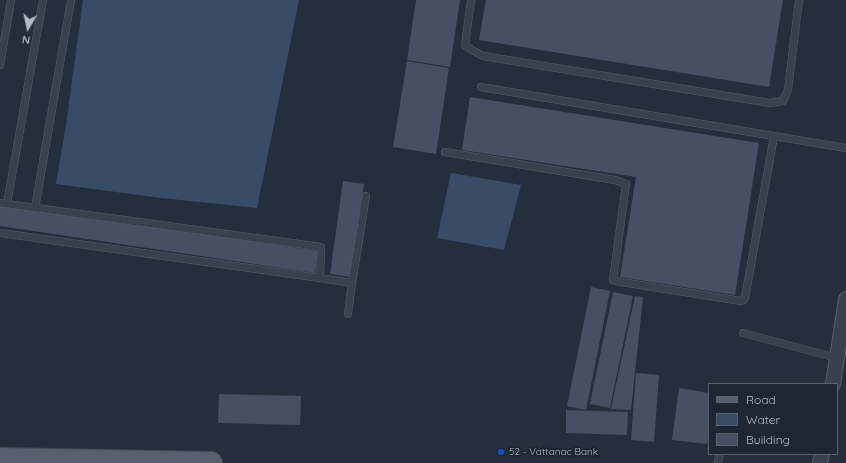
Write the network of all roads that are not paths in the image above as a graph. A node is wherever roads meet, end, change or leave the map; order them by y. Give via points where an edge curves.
1 (11, 0) edge
2 (43, 0) edge
3 (71, 0) edge
4 (471, 0) edge
5 (799, 0) edge
6 (0, 65) edge
7 (481, 88) dead end
8 (774, 136) junction
9 (846, 148) edge
10 (445, 152) dead end
11 (366, 196) dead end
12 (4, 203) edge
13 (35, 208) junction
14 (0, 233) edge
15 (320, 278) junction
16 (352, 283) junction
17 (846, 300) edge
18 (348, 314) dead end
19 (743, 333) dead end
20 (837, 358) junction
21 (833, 383) edge
22 (0, 459) edge
23 (32, 461) edge
24 (211, 463) edge

1 - 6 lane
2 - 12 lane
3 - 13 lane
4 - 5 lane via 466,45 484,56 770,103 783,101 788,90
7 - 8 lane
8 - 9 lane
8 - 10 lane via 745,298 741,301 613,280 626,184 615,180
11 - 16 lane
12 - 13 lane
13 - 15 lane via 322,247
14 - 15 lane
15 - 16 lane
16 - 18 lane
17 - 20 street
19 - 20 lane
20 - 21 street
22 - 23 main road
23 - 24 main road

